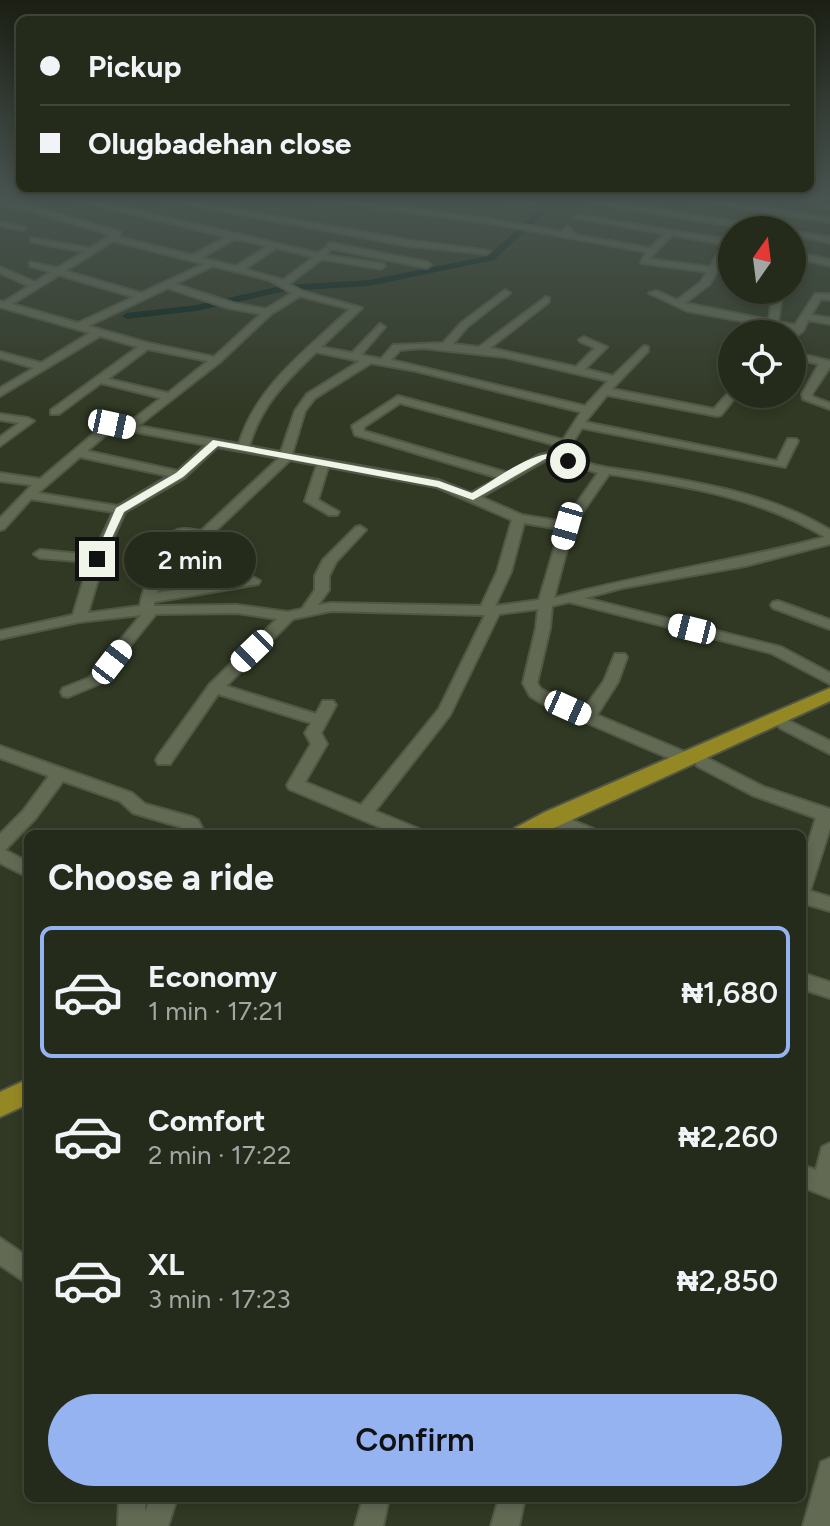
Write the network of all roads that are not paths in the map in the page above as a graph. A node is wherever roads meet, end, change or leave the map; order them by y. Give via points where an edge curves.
1 (55, 269) edge
2 (65, 269) edge
3 (200, 269) edge
4 (302, 269) edge
5 (705, 269) edge
6 (0, 270) edge
7 (237, 270) edge
8 (711, 270) joint
9 (62, 271) junction
10 (283, 284) junction
11 (169, 285) junction
12 (37, 286) junction
13 (299, 293) junction
14 (505, 293) dead end
15 (654, 293) dead end
16 (141, 296) junction
17 (830, 297) edge
18 (546, 300) dead end
19 (678, 304) junction
20 (2, 305) edge
21 (268, 312) junction
22 (806, 317) junction
23 (751, 320) edge
24 (804, 320) edge
25 (830, 321) edge
26 (78, 327) junction
27 (380, 327) dead end
28 (97, 333) junction
29 (584, 340) dead end
30 (146, 346) junction
31 (445, 347) junction
32 (313, 349) junction
33 (644, 349) dead end
34 (480, 351) junction
35 (0, 355) edge
36 (362, 358) junction
37 (806, 358) edge
38 (216, 360) junction
39 (383, 363) junction
40 (828, 364) edge
41 (40, 366) junction
42 (578, 370) junction
43 (613, 379) junction
44 (100, 380) junction
45 (605, 391) junction
46 (0, 393) edge
47 (168, 396) junction
48 (830, 406) edge
49 (721, 408) edge
50 (587, 410) junction
51 (55, 412) dead end
52 (0, 417) edge
53 (95, 419) dead end
54 (112, 424) junction
55 (580, 424) junction
56 (129, 428) junction
57 (792, 441) dead end
58 (216, 442) junction
59 (0, 443) edge
60 (243, 448) junction
61 (562, 450) junction
62 (78, 453) junction
63 (287, 456) junction
64 (324, 463) junction
65 (606, 470) junction
66 (180, 475) junction
67 (0, 477) edge
68 (509, 477) junction
69 (43, 483) junction
70 (28, 495) junction
71 (473, 497) junction
72 (0, 504) edge
73 (16, 507) junction
74 (120, 510) junction
75 (333, 512) dead end
76 (519, 518) junction
77 (0, 526) edge
78 (567, 526) junction
79 (360, 530) dead end
80 (830, 538) edge
81 (40, 554) dead end
82 (97, 559) junction
83 (253, 581) dead end
84 (568, 597) junction
85 (545, 604) junction
86 (778, 605) dead end
87 (148, 607) junction
88 (490, 610) junction
89 (307, 612) junction
90 (288, 616) junction
91 (79, 618) junction
92 (830, 625) edge
93 (8, 634) edge
94 (0, 651) edge
95 (620, 657) dead end
96 (830, 679) edge
97 (215, 688) junction
98 (68, 692) dead end
99 (830, 694) edge
100 (830, 704) edge
101 (328, 705) dead end
102 (587, 717) junction
103 (318, 720) junction
104 (785, 724) junction
105 (830, 748) edge
106 (0, 752) edge
107 (164, 760) dead end
108 (694, 760) junction
109 (60, 772) junction
110 (365, 812) junction
111 (828, 815) edge
112 (553, 826) edge
113 (194, 830) edge
114 (404, 830) edge
115 (0, 845) edge
116 (0, 855) edge
117 (24, 868) edge
118 (806, 881) edge
119 (806, 895) edge
120 (830, 904) edge
121 (806, 982) edge
122 (830, 990) edge
123 (24, 1093) edge
124 (0, 1105) edge
125 (24, 1106) edge
126 (0, 1117) edge
127 (830, 1154) edge
128 (806, 1178) edge
129 (827, 1186) edge
130 (0, 1250) edge
131 (24, 1269) edge
132 (830, 1471) edge
133 (132, 1502) edge
134 (163, 1502) edge
135 (375, 1502) edge
136 (511, 1502) edge
137 (132, 1526) edge
138 (154, 1526) edge
139 (369, 1526) edge
140 (505, 1526) edge
141 (817, 1526) edge

1 - 9 street
2 - 9 street
3 - 11 street
4 - 10 street
5 - 8 street
6 - 12 street
7 - 10 street
8 - 19 street via 705,284
9 - 12 street
9 - 16 street
10 - 13 street
11 - 16 street
11 - 21 street
12 - 20 street
13 - 21 street
13 - 32 street via 357,308
14 - 31 street
15 - 19 street
16 - 26 street
17 - 22 street via 818,296
18 - 34 street
19 - 23 street
20 - 26 street
21 - 38 street
22 - 24 street
22 - 25 street
26 - 28 street
27 - 36 street via 357,351
28 - 30 street
28 - 41 street
29 - 42 street via 602,347
30 - 38 street
30 - 44 street
31 - 34 street
31 - 39 street via 400,347
32 - 36 street
32 - 60 street via 272,388
33 - 43 street
34 - 42 street
35 - 41 street
36 - 39 street
36 - 63 street via 311,396 300,411
37 - 40 street
38 - 47 street
39 - 50 street
40 - 48 street via 808,399
41 - 46 street
42 - 43 street
43 - 45 street
44 - 47 street
44 - 51 street
45 - 49 street via 717,413
45 - 50 street
47 - 56 street
50 - 55 street
52 - 59 street via 28,424
53 - 54 street
54 - 56 street
54 - 62 street
55 - 57 street via 781,465
55 - 61 street
56 - 58 street
58 - 60 street
58 - 66 street
60 - 63 street
61 - 65 street via 568,461
61 - 68 street
61 - 68 street via 398,399 358,426 359,433
62 - 66 street
62 - 69 street
63 - 64 street
63 - 87 street via 205,534 177,536 160,564
64 - 71 street via 439,484
64 - 75 street via 311,501
65 - 78 street
65 - 80 street via 745,497
66 - 74 street
67 - 69 street
68 - 71 street
69 - 70 street
70 - 73 street
70 - 74 street
71 - 76 street
72 - 73 street
73 - 77 street
74 - 82 street
76 - 78 street
76 - 88 street
78 - 85 street
79 - 89 street via 324,569 322,590
80 - 84 street via 745,562
81 - 82 street
82 - 91 street
83 - 87 street
84 - 85 street
84 - 96 street via 776,650
85 - 88 street
85 - 102 street via 530,683 548,700
86 - 92 street
87 - 90 street
87 - 91 street
87 - 98 street via 94,681
88 - 89 street via 331,607
88 - 110 street via 478,649 445,711
89 - 90 street
90 - 97 street
91 - 93 street
93 - 94 street
95 - 102 street via 611,682
97 - 103 street
97 - 107 street
99 - 108 main road
100 - 104 main road
101 - 103 street
102 - 108 street
103 - 110 street via 313,733 319,744 295,785
104 - 105 street
104 - 108 main road
106 - 109 street
108 - 111 street via 758,791
108 - 112 main road
109 - 113 street via 126,797 139,809 186,822
109 - 115 street
110 - 114 street
111 - 118 street
116 - 117 street
119 - 120 street
121 - 122 street
123 - 124 main road
125 - 126 main road
127 - 129 street
128 - 129 street
130 - 131 street
132 - 141 street
133 - 137 street
134 - 138 street
135 - 139 street
136 - 140 street

